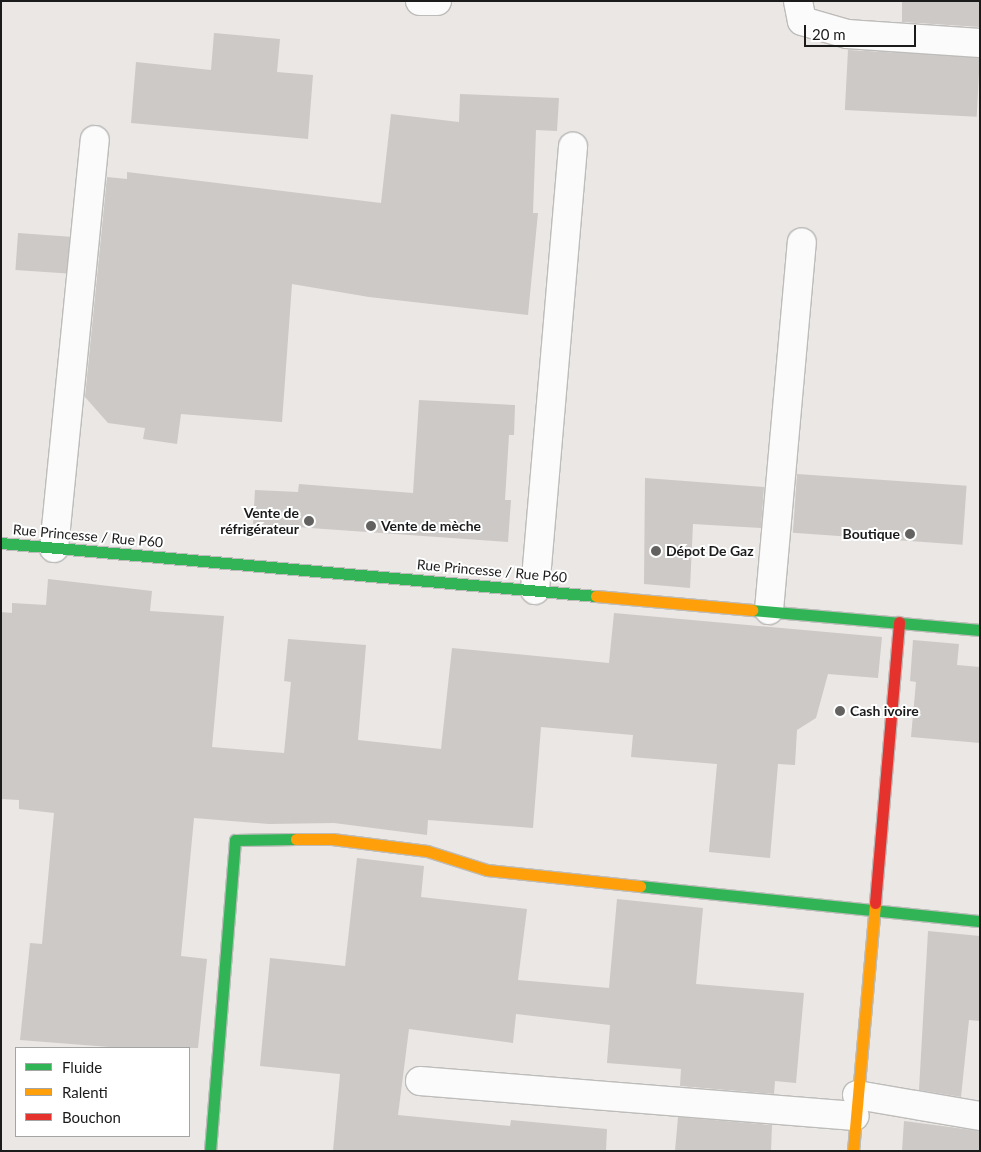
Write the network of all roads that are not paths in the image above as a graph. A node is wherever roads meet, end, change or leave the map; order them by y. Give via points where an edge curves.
1 (420, 1) edge
2 (437, 1) edge
3 (798, 1) edge
4 (980, 43) edge
5 (95, 140) dead end
6 (574, 147) dead end
7 (802, 242) dead end
8 (1, 543) edge
9 (54, 548) junction
10 (535, 590) junction
11 (769, 610) junction
12 (899, 622) junction
13 (980, 630) edge
14 (873, 911) junction
15 (980, 921) edge
16 (420, 1081) dead end
17 (856, 1105) junction
18 (980, 1116) edge
19 (210, 1151) edge
20 (853, 1151) edge

1 - 2 street
3 - 4 street via 802,21 847,34
5 - 9 street
6 - 10 street
7 - 11 street
8 - 9 street, Rue Princesse / Rue P60
9 - 10 street, Rue Princesse / Rue P60
10 - 11 street, Rue Princesse / Rue P60
11 - 12 street, Rue Princesse / Rue P60
12 - 13 street, Rue Princesse / Rue P60
12 - 14 street
14 - 15 street
14 - 17 street
14 - 19 street via 486,870 427,851 332,839 235,840
16 - 17 street
17 - 18 street
17 - 20 street

